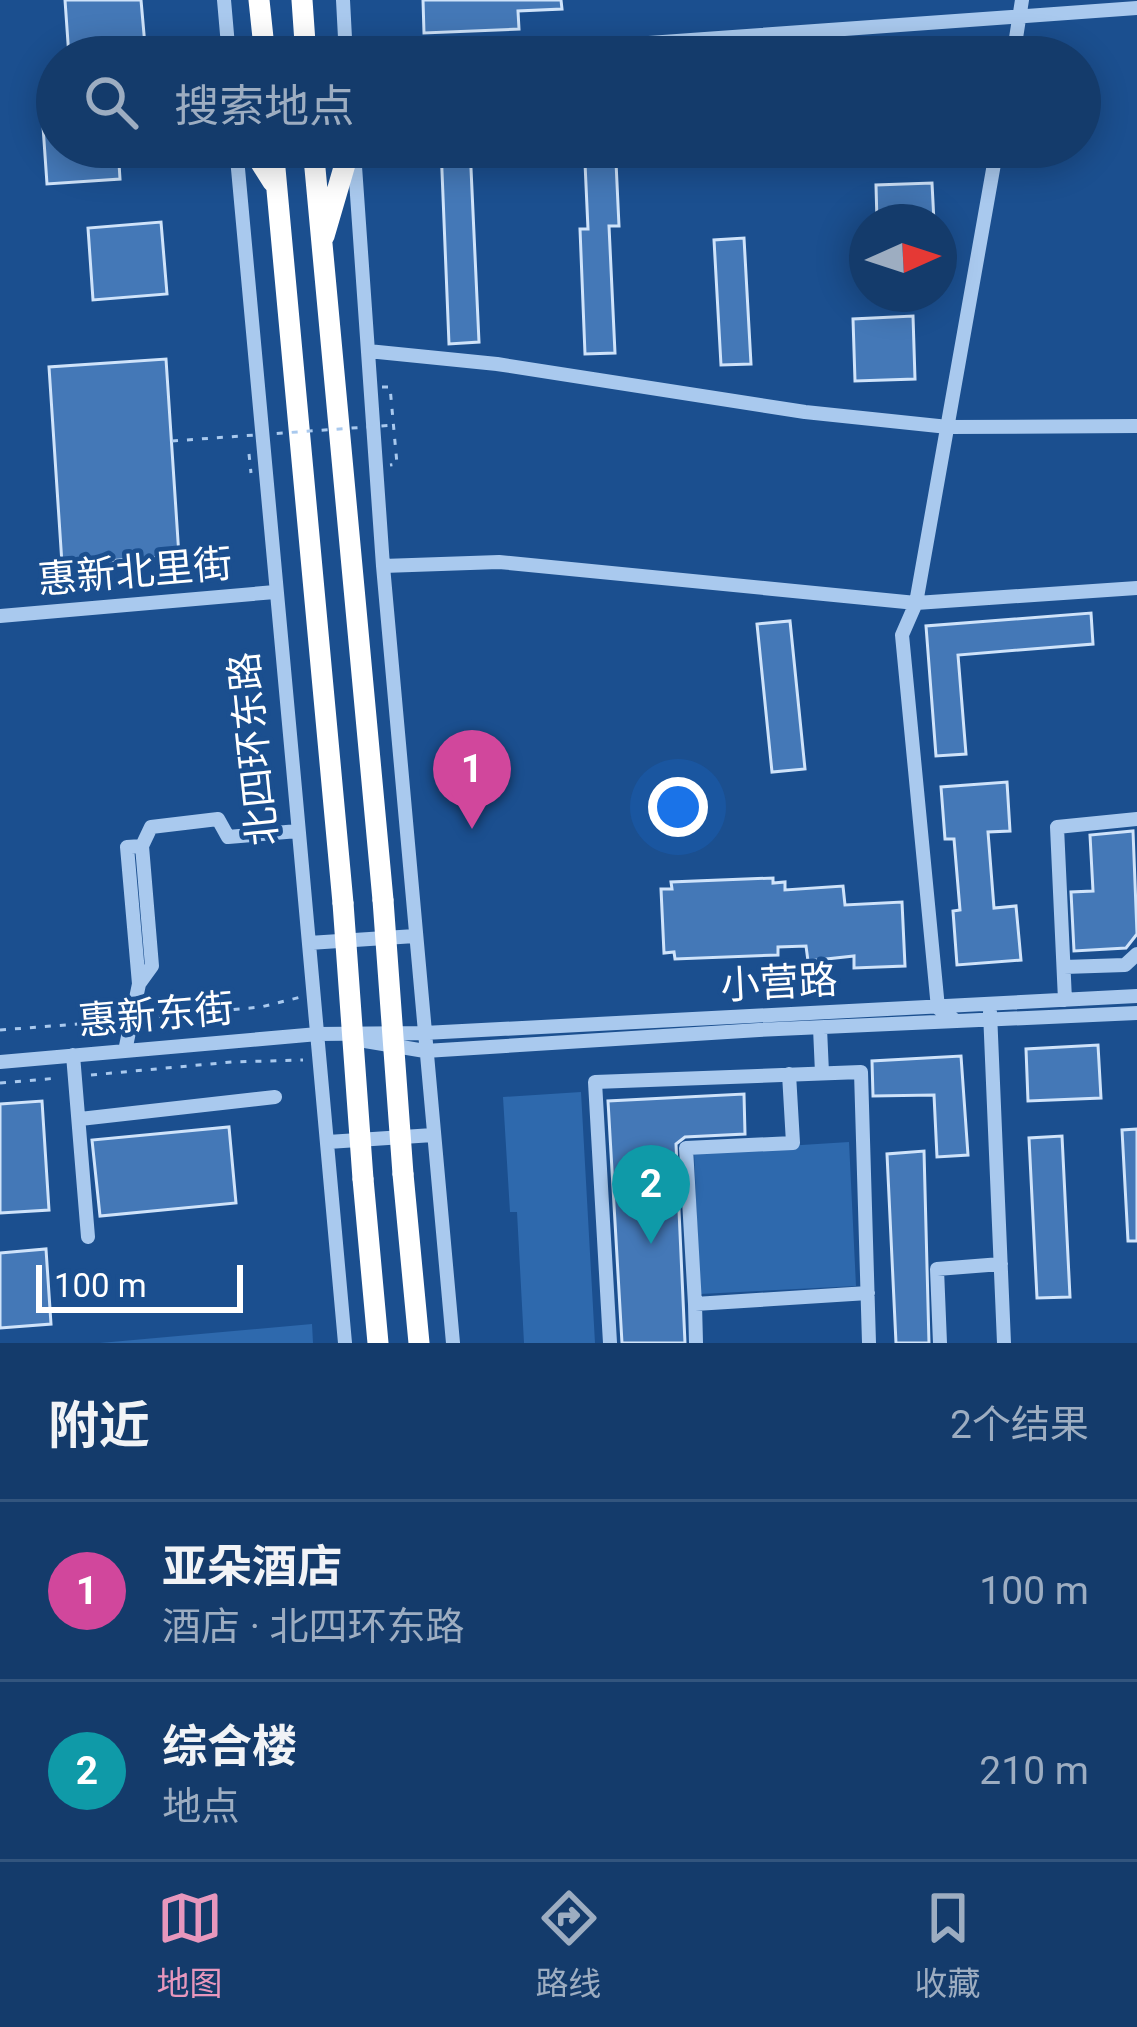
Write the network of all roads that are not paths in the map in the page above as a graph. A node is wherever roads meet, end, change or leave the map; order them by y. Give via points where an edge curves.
1 (224, 0) edge
2 (260, 0) edge
3 (302, 0) edge
4 (343, 0) edge
5 (1022, 0) edge
6 (1137, 8) edge
7 (1019, 17) junction
8 (227, 36) edge
9 (263, 36) edge
10 (305, 36) edge
11 (345, 36) edge
12 (750, 36) edge
13 (1016, 36) edge
14 (238, 168) edge
15 (264, 168) edge
16 (275, 168) edge
17 (314, 168) edge
18 (345, 168) edge
19 (354, 168) edge
20 (993, 168) edge
21 (277, 188) junction
22 (320, 248) junction
23 (368, 351) junction
24 (1137, 426) edge
25 (948, 427) junction
26 (383, 566) junction
27 (1137, 588) edge
28 (275, 592) junction
29 (916, 603) junction
30 (0, 616) edge
31 (1137, 819) edge
32 (298, 831) junction
33 (415, 936) junction
34 (309, 943) junction
35 (1137, 954) edge
36 (1064, 967) junction
37 (1137, 996) edge
38 (1065, 1000) junction
39 (938, 1008) junction
40 (990, 1012) junction
41 (1137, 1013) edge
42 (956, 1021) junction
43 (820, 1028) junction
44 (424, 1033) junction
45 (318, 1034) junction
46 (125, 1051) junction
47 (425, 1051) junction
48 (74, 1055) junction
49 (0, 1062) edge
50 (821, 1073) junction
51 (789, 1074) junction
52 (275, 1097) dead end
53 (80, 1119) junction
54 (433, 1135) junction
55 (328, 1142) junction
56 (88, 1237) dead end
57 (1000, 1264) junction
58 (868, 1293) junction
59 (694, 1304) junction
60 (345, 1343) edge
61 (378, 1343) edge
62 (419, 1343) edge
63 (453, 1343) edge
64 (610, 1343) edge
65 (697, 1343) edge
66 (869, 1343) edge
67 (940, 1343) edge
68 (1004, 1343) edge

1 - 8 street
2 - 9 highway
3 - 10 highway
4 - 11 street
5 - 7 street
6 - 7 street
7 - 12 street
7 - 13 street
14 - 28 street, 北四环东路
15 - 21 highway
16 - 21 highway, 北四环东路
17 - 22 highway
18 - 22 highway
19 - 23 street
20 - 25 street
21 - 61 highway, 北四环东路, bridge
22 - 62 highway, bridge
23 - 25 street
23 - 26 street
24 - 25 street
25 - 29 street
26 - 29 street via 499,562
26 - 33 street
27 - 29 street
28 - 30 street, 惠新北里街
28 - 32 street, 北四环东路
29 - 39 street via 902,635
31 - 36 street via 1057,827
32 - 34 street, 北四环东路
32 - 46 street via 228,837 218,820 151,827 142,846 152,966 139,984
33 - 34 street
33 - 44 street
34 - 45 street, 北四环东路
35 - 36 street via 1125,965
36 - 38 street
37 - 38 street, 小营路
38 - 40 street, 小营路
39 - 40 street, 小营路
39 - 42 street
39 - 44 street, 小营路
40 - 41 street, 小营路
40 - 42 street, 小营路
40 - 57 street
42 - 43 street, 小营路
43 - 47 street, 小营路
43 - 50 street
44 - 45 street, 小营路
44 - 47 street
45 - 46 street, 惠新东街
45 - 47 street, 小营路
45 - 55 street, 北四环东路
46 - 48 street, 惠新东街
47 - 54 street
48 - 49 street, 惠新东街
48 - 53 street
50 - 51 street
50 - 58 street via 861,1072
51 - 59 street via 793,1143 686,1148
51 - 64 street via 595,1082
52 - 53 street
53 - 56 street
54 - 55 street
54 - 63 street
55 - 60 street, 北四环东路
57 - 67 street via 937,1269
57 - 68 street
58 - 59 street
58 - 66 street
59 - 65 street

